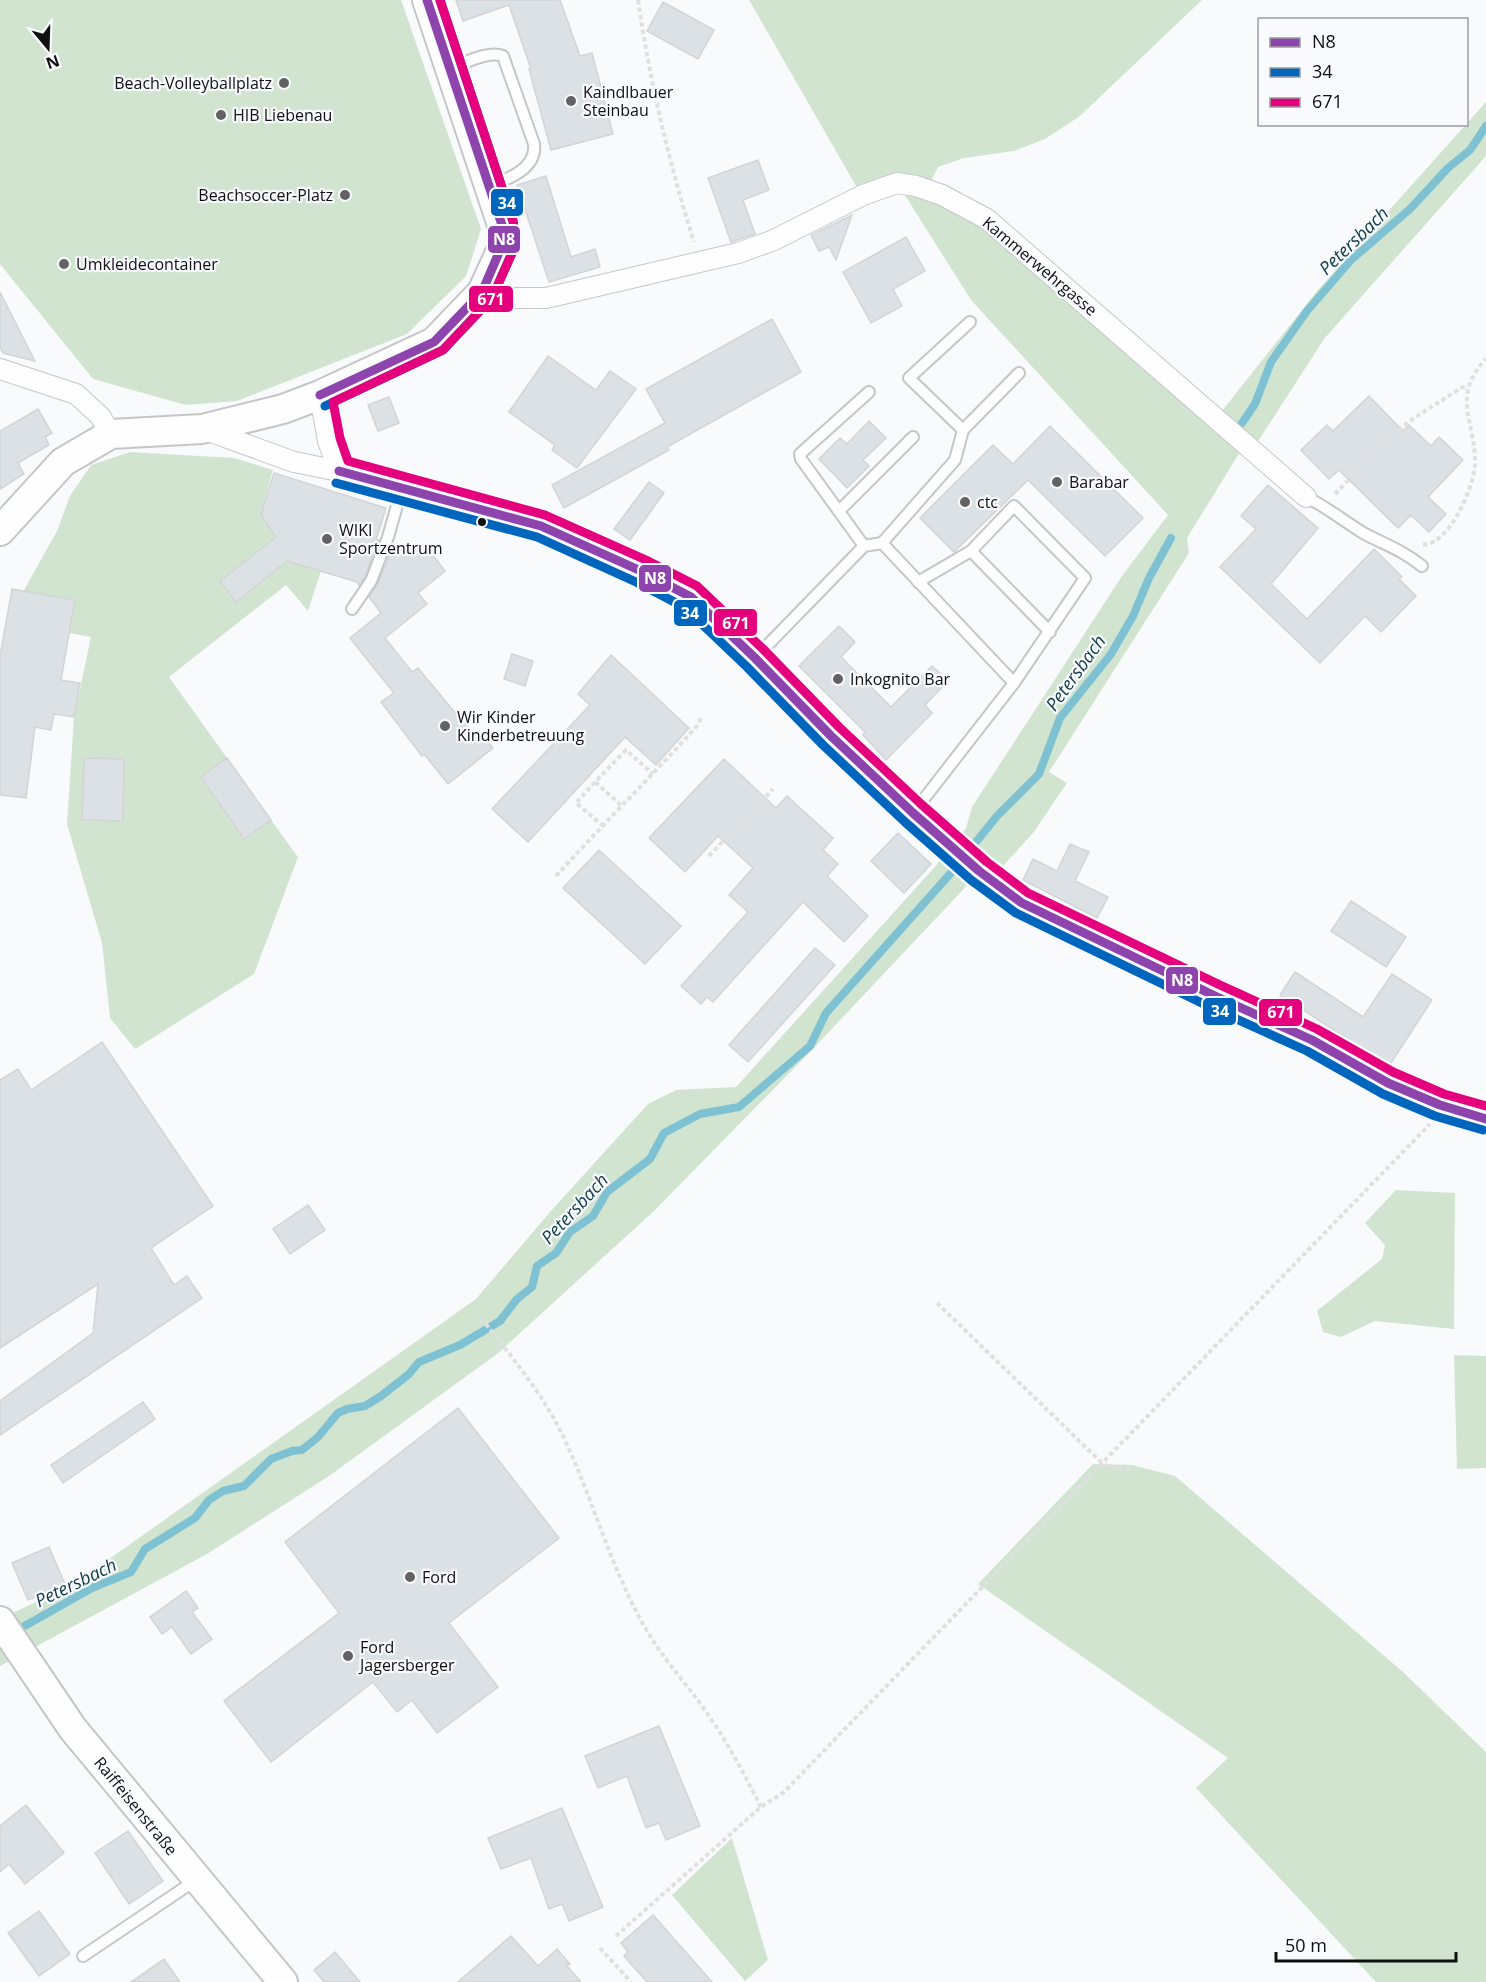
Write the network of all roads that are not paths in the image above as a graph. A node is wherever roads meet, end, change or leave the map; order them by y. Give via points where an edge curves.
1 (427, 0) edge
2 (450, 68) junction
3 (489, 186) junction
4 (482, 292) junction
5 (970, 322) dead end
6 (2, 369) edge
7 (1019, 373) dead end
8 (869, 392) dead end
9 (320, 394) junction
10 (202, 429) junction
11 (963, 430) junction
12 (111, 434) junction
13 (913, 437) dead end
14 (339, 471) junction
15 (402, 488) junction
16 (1306, 496) joint
17 (839, 511) junction
18 (0, 531) edge
19 (882, 543) junction
20 (864, 546) junction
21 (971, 551) junction
22 (1422, 566) dead end
23 (918, 582) junction
24 (352, 609) dead end
25 (1050, 632) junction
26 (756, 658) junction
27 (1014, 683) junction
28 (913, 813) junction
29 (1486, 1119) edge
30 (0, 1621) edge
31 (196, 1880) junction
32 (83, 1956) dead end
33 (283, 1982) edge

1 - 2 main road
2 - 3 main road
2 - 3 lane via 482,57 503,56 534,144 532,159 522,170
3 - 4 main road via 504,241
4 - 9 main road via 434,342
4 - 16 street, Kammerwehrgasse via 507,298 546,298 738,253 774,240 863,195 897,183 916,186 987,219
5 - 11 lane via 909,378
6 - 12 street via 76,394 100,416
7 - 11 lane
8 - 17 lane via 800,454
9 - 10 main road
9 - 14 street via 328,441
10 - 12 main road
10 - 14 street via 294,462
11 - 19 lane via 955,460
12 - 18 main road via 63,462
13 - 17 lane
14 - 15 street
15 - 24 lane via 371,581
15 - 26 street via 541,526 641,571 691,597
16 - 22 lane
17 - 20 lane
19 - 20 lane
19 - 23 lane
20 - 26 lane
21 - 23 lane
21 - 25 lane
21 - 25 lane via 1014,506 1085,578
23 - 27 lane
25 - 27 lane
26 - 28 street
27 - 28 lane
28 - 29 street via 979,871 1033,908 1312,1040 1388,1083
30 - 31 main road, Raiffeisenstraße via 73,1729
31 - 32 lane
31 - 33 main road, Raiffeisenstraße

